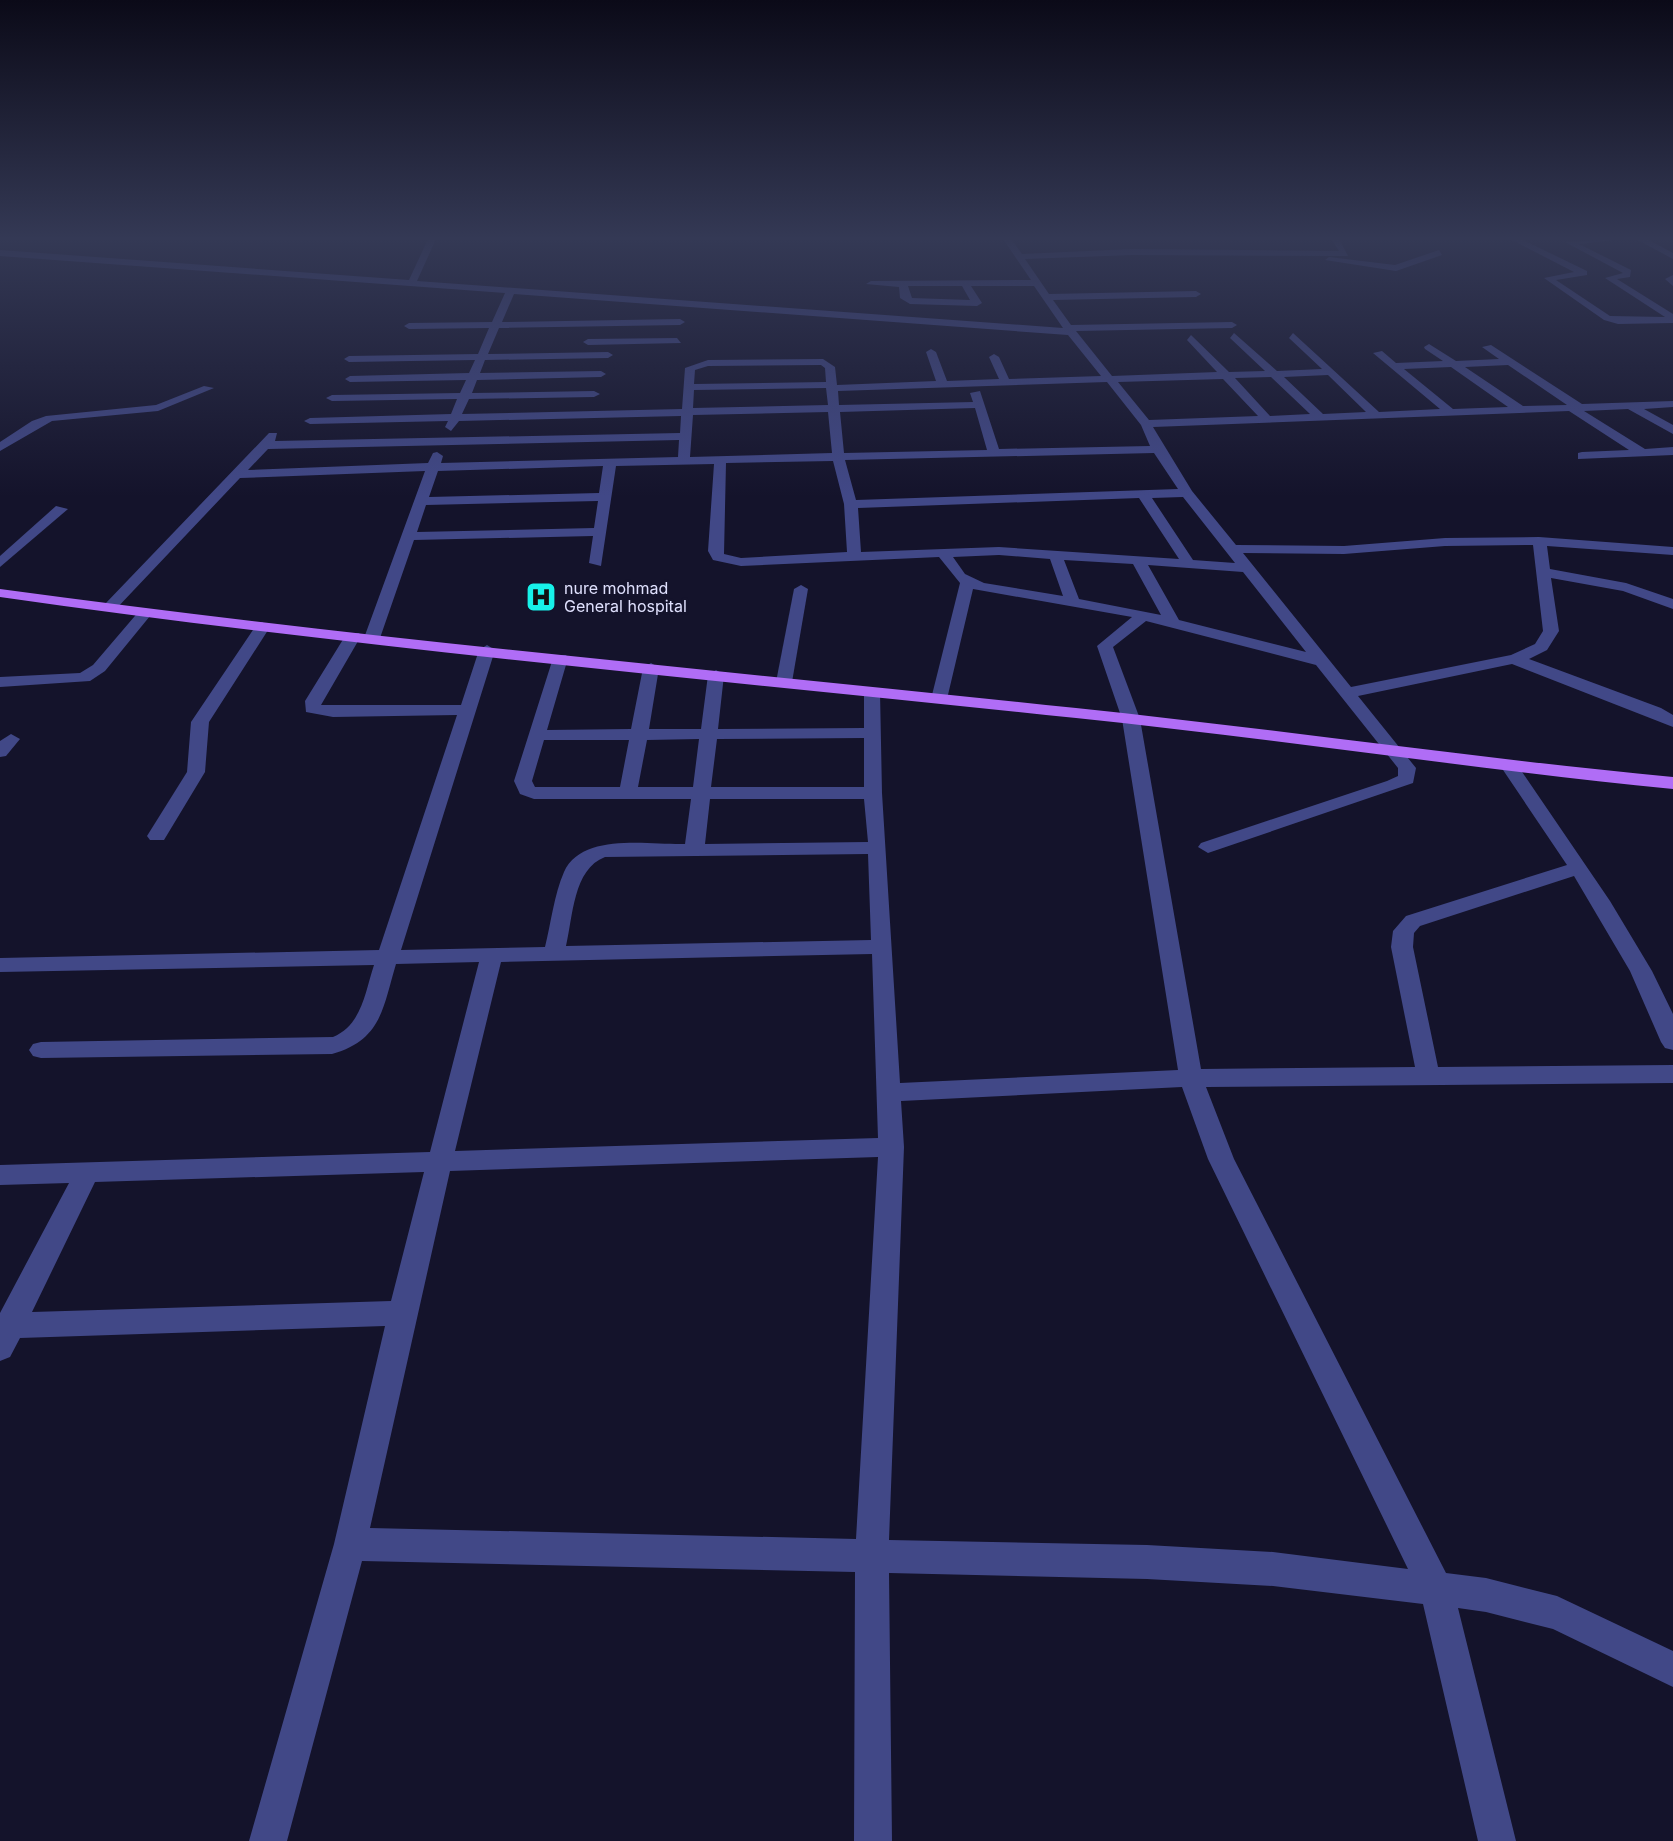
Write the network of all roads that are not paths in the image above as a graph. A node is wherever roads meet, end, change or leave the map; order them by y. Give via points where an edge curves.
1 (495, 325) junction
2 (500, 325) edge
3 (1001, 325) edge
4 (1066, 325) edge
5 (409, 326) joint
6 (1070, 330) junction
7 (1293, 336) dead end
8 (402, 337) dead end
9 (1191, 338) dead end
10 (677, 341) dead end
11 (613, 342) junction
12 (575, 343) dead end
13 (487, 344) junction
14 (499, 344) dead end
15 (1429, 347) dead end
16 (1487, 347) dead end
17 (395, 348) dead end
18 (931, 352) dead end
19 (1378, 353) dead end
20 (608, 355) junction
21 (481, 357) junction
22 (994, 357) dead end
23 (349, 359) dead end
24 (388, 359) junction
25 (1510, 362) junction
26 (1454, 364) junction
27 (1394, 366) junction
28 (1331, 372) junction
29 (601, 374) junction
30 (1274, 374) junction
31 (1226, 376) junction
32 (473, 377) junction
33 (350, 379) dead end
34 (1111, 380) junction
35 (973, 384) junction
36 (1006, 384) junction
37 (943, 385) junction
38 (832, 386) junction
39 (689, 387) junction
40 (208, 388) dead end
41 (594, 394) junction
42 (465, 396) junction
43 (332, 398) dead end
44 (1673, 404) edge
45 (979, 405) junction
46 (1631, 406) junction
47 (1577, 408) junction
48 (831, 409) junction
49 (1522, 411) junction
50 (687, 412) junction
51 (1451, 413) junction
52 (587, 414) junction
53 (1377, 416) junction
54 (456, 418) junction
55 (1321, 418) junction
56 (1267, 419) junction
57 (310, 421) dead end
58 (1146, 424) junction
59 (1673, 430) edge
60 (276, 434) dead end
61 (686, 436) junction
62 (444, 441) junction
63 (265, 445) junction
64 (0, 447) edge
65 (1158, 449) junction
66 (1673, 451) edge
67 (1643, 453) junction
68 (994, 454) junction
69 (1582, 456) dead end
70 (838, 457) junction
71 (684, 460) junction
72 (720, 460) junction
73 (610, 462) junction
74 (433, 467) junction
75 (237, 474) junction
76 (1187, 492) junction
77 (1143, 494) junction
78 (606, 497) junction
79 (419, 501) junction
80 (851, 504) junction
81 (61, 509) dead end
82 (600, 532) junction
83 (408, 536) junction
84 (1539, 541) junction
85 (1233, 549) junction
86 (1673, 551) edge
87 (943, 553) junction
88 (1055, 554) junction
89 (855, 556) junction
90 (1138, 560) junction
91 (0, 563) edge
92 (596, 563) dead end
93 (1189, 564) junction
94 (1248, 568) junction
95 (1543, 572) junction
96 (967, 583) junction
97 (801, 589) dead end
98 (0, 593) edge
99 (1072, 601) junction
100 (1673, 604) edge
101 (110, 607) junction
102 (145, 613) junction
103 (1144, 615) junction
104 (1172, 622) junction
105 (262, 627) junction
106 (354, 636) junction
107 (372, 638) junction
108 (487, 650) junction
109 (560, 658) junction
110 (1513, 659) junction
111 (1321, 660) junction
112 (651, 668) junction
113 (716, 675) junction
114 (0, 682) edge
115 (784, 682) junction
116 (872, 692) junction
117 (1346, 693) junction
118 (939, 699) junction
119 (467, 710) junction
120 (1130, 719) junction
121 (1673, 722) edge
122 (872, 733) junction
123 (639, 734) junction
124 (709, 734) junction
125 (537, 735) junction
126 (1390, 748) junction
127 (1510, 767) junction
128 (1673, 783) edge
129 (701, 793) junction
130 (873, 793) junction
131 (628, 794) junction
132 (157, 836) dead end
133 (1209, 847) dead end
134 (878, 848) junction
135 (694, 850) junction
136 (1576, 869) junction
137 (883, 947) junction
138 (492, 953) junction
139 (554, 953) junction
140 (386, 956) junction
141 (0, 965) edge
142 (1673, 1042) edge
143 (41, 1050) dead end
144 (1673, 1074) edge
145 (1428, 1075) junction
146 (1191, 1078) junction
147 (888, 1093) junction
148 (891, 1147) junction
149 (440, 1161) junction
150 (87, 1172) junction
151 (0, 1175) edge
152 (402, 1313) junction
153 (4, 1334) edge
154 (349, 1544) junction
155 (872, 1556) junction
156 (1436, 1589) junction
157 (1673, 1669) edge
158 (268, 1841) edge
159 (873, 1841) edge
160 (1497, 1841) edge

1 - 2 street
1 - 5 street
1 - 13 street
3 - 6 street
4 - 6 street
5 - 8 street
6 - 30 street via 1233,331
6 - 34 street
7 - 28 street
9 - 31 street
10 - 11 street
11 - 12 street
11 - 20 street
13 - 14 street
13 - 21 street
15 - 26 street
16 - 25 street
17 - 24 street
18 - 37 street
19 - 27 street
20 - 21 street
20 - 29 street
21 - 24 street
21 - 32 street
22 - 36 street
23 - 24 street
25 - 26 street
25 - 47 street
26 - 27 street
26 - 49 street
27 - 51 street
28 - 30 street
28 - 53 street
29 - 32 street
29 - 41 street
30 - 31 street
30 - 55 street
31 - 34 street
31 - 56 street
32 - 33 street
32 - 42 street
34 - 36 street
34 - 58 street
35 - 36 street
35 - 37 street
35 - 45 street
37 - 38 street
38 - 39 street
38 - 39 street via 830,366 823,362 708,363 690,368
38 - 48 street
39 - 50 street
40 - 64 street via 158,408 50,418
41 - 42 street
41 - 52 street
42 - 43 street
42 - 54 street
44 - 46 street
45 - 48 street
45 - 68 street
46 - 47 street
46 - 59 street
47 - 49 street
47 - 67 street
48 - 50 street
48 - 70 street
49 - 51 street
50 - 52 street
50 - 61 street
51 - 53 street
52 - 54 street
53 - 55 street
54 - 57 street
54 - 62 street
55 - 56 street
56 - 58 street
58 - 65 street
60 - 63 street
61 - 62 street
61 - 71 street
62 - 63 street
62 - 74 street
63 - 75 street
65 - 68 street
65 - 76 street
66 - 67 street
67 - 69 street
68 - 70 street
70 - 72 street
70 - 80 street
71 - 72 street
71 - 73 street
72 - 89 street via 718,557 741,562
73 - 74 street
73 - 78 street
74 - 75 street
74 - 79 street
75 - 101 street
76 - 77 street
76 - 85 street
77 - 80 street
77 - 93 street
78 - 79 street
78 - 82 street
79 - 83 street
80 - 89 street
81 - 91 street
82 - 83 street
82 - 92 street
83 - 107 street
84 - 85 street via 1344,550
84 - 86 street
84 - 95 street
85 - 94 street
87 - 88 street
87 - 89 street
87 - 96 street
88 - 90 street
88 - 99 street
90 - 93 street
90 - 104 street
93 - 94 street
94 - 111 street
95 - 100 street via 1626,587
95 - 110 street via 1551,631 1548,643 1535,653
96 - 99 street
96 - 118 street
97 - 115 street
98 - 101 main road
99 - 103 street
101 - 102 main road
102 - 105 main road
102 - 114 street via 99,668 84,678
103 - 104 street
103 - 120 street via 1105,646
104 - 111 street
105 - 106 main road
105 - 132 street via 200,722 194,777
106 - 107 main road
106 - 119 street via 312,708 333,712
107 - 108 main road
108 - 109 main road
108 - 119 street
109 - 112 main road
109 - 125 street
110 - 117 street
110 - 121 street
111 - 117 street
112 - 113 main road
112 - 123 street
113 - 115 main road
113 - 124 street
115 - 116 main road
116 - 118 main road
116 - 122 street
117 - 126 street
118 - 120 main road
119 - 140 street
120 - 126 main road
120 - 146 street
122 - 124 street
122 - 130 street
123 - 124 street
123 - 125 street
123 - 131 street
124 - 129 street
125 - 131 street via 523,782 527,790 553,796
126 - 127 main road
126 - 133 street via 1407,768 1407,779
127 - 128 main road
127 - 136 street
129 - 130 street
129 - 131 street
129 - 135 street
130 - 134 street
134 - 135 street
134 - 137 street
135 - 139 street via 591,854 578,864
136 - 142 street via 1659,1001
136 - 145 street via 1413,921 1404,932 1402,947
137 - 139 street
137 - 147 street
138 - 139 street
138 - 140 street
138 - 149 street
140 - 141 street
140 - 143 street via 368,1021 346,1043
144 - 145 street
145 - 146 street
146 - 147 street
146 - 156 street via 1221,1159
147 - 148 street
148 - 149 street
148 - 155 street
149 - 150 street
149 - 152 street
150 - 151 street
150 - 153 street
152 - 153 street
152 - 154 street
154 - 155 street
154 - 158 street
155 - 156 street via 1259,1568
155 - 159 street
156 - 157 street via 1486,1595 1557,1613
156 - 160 street

